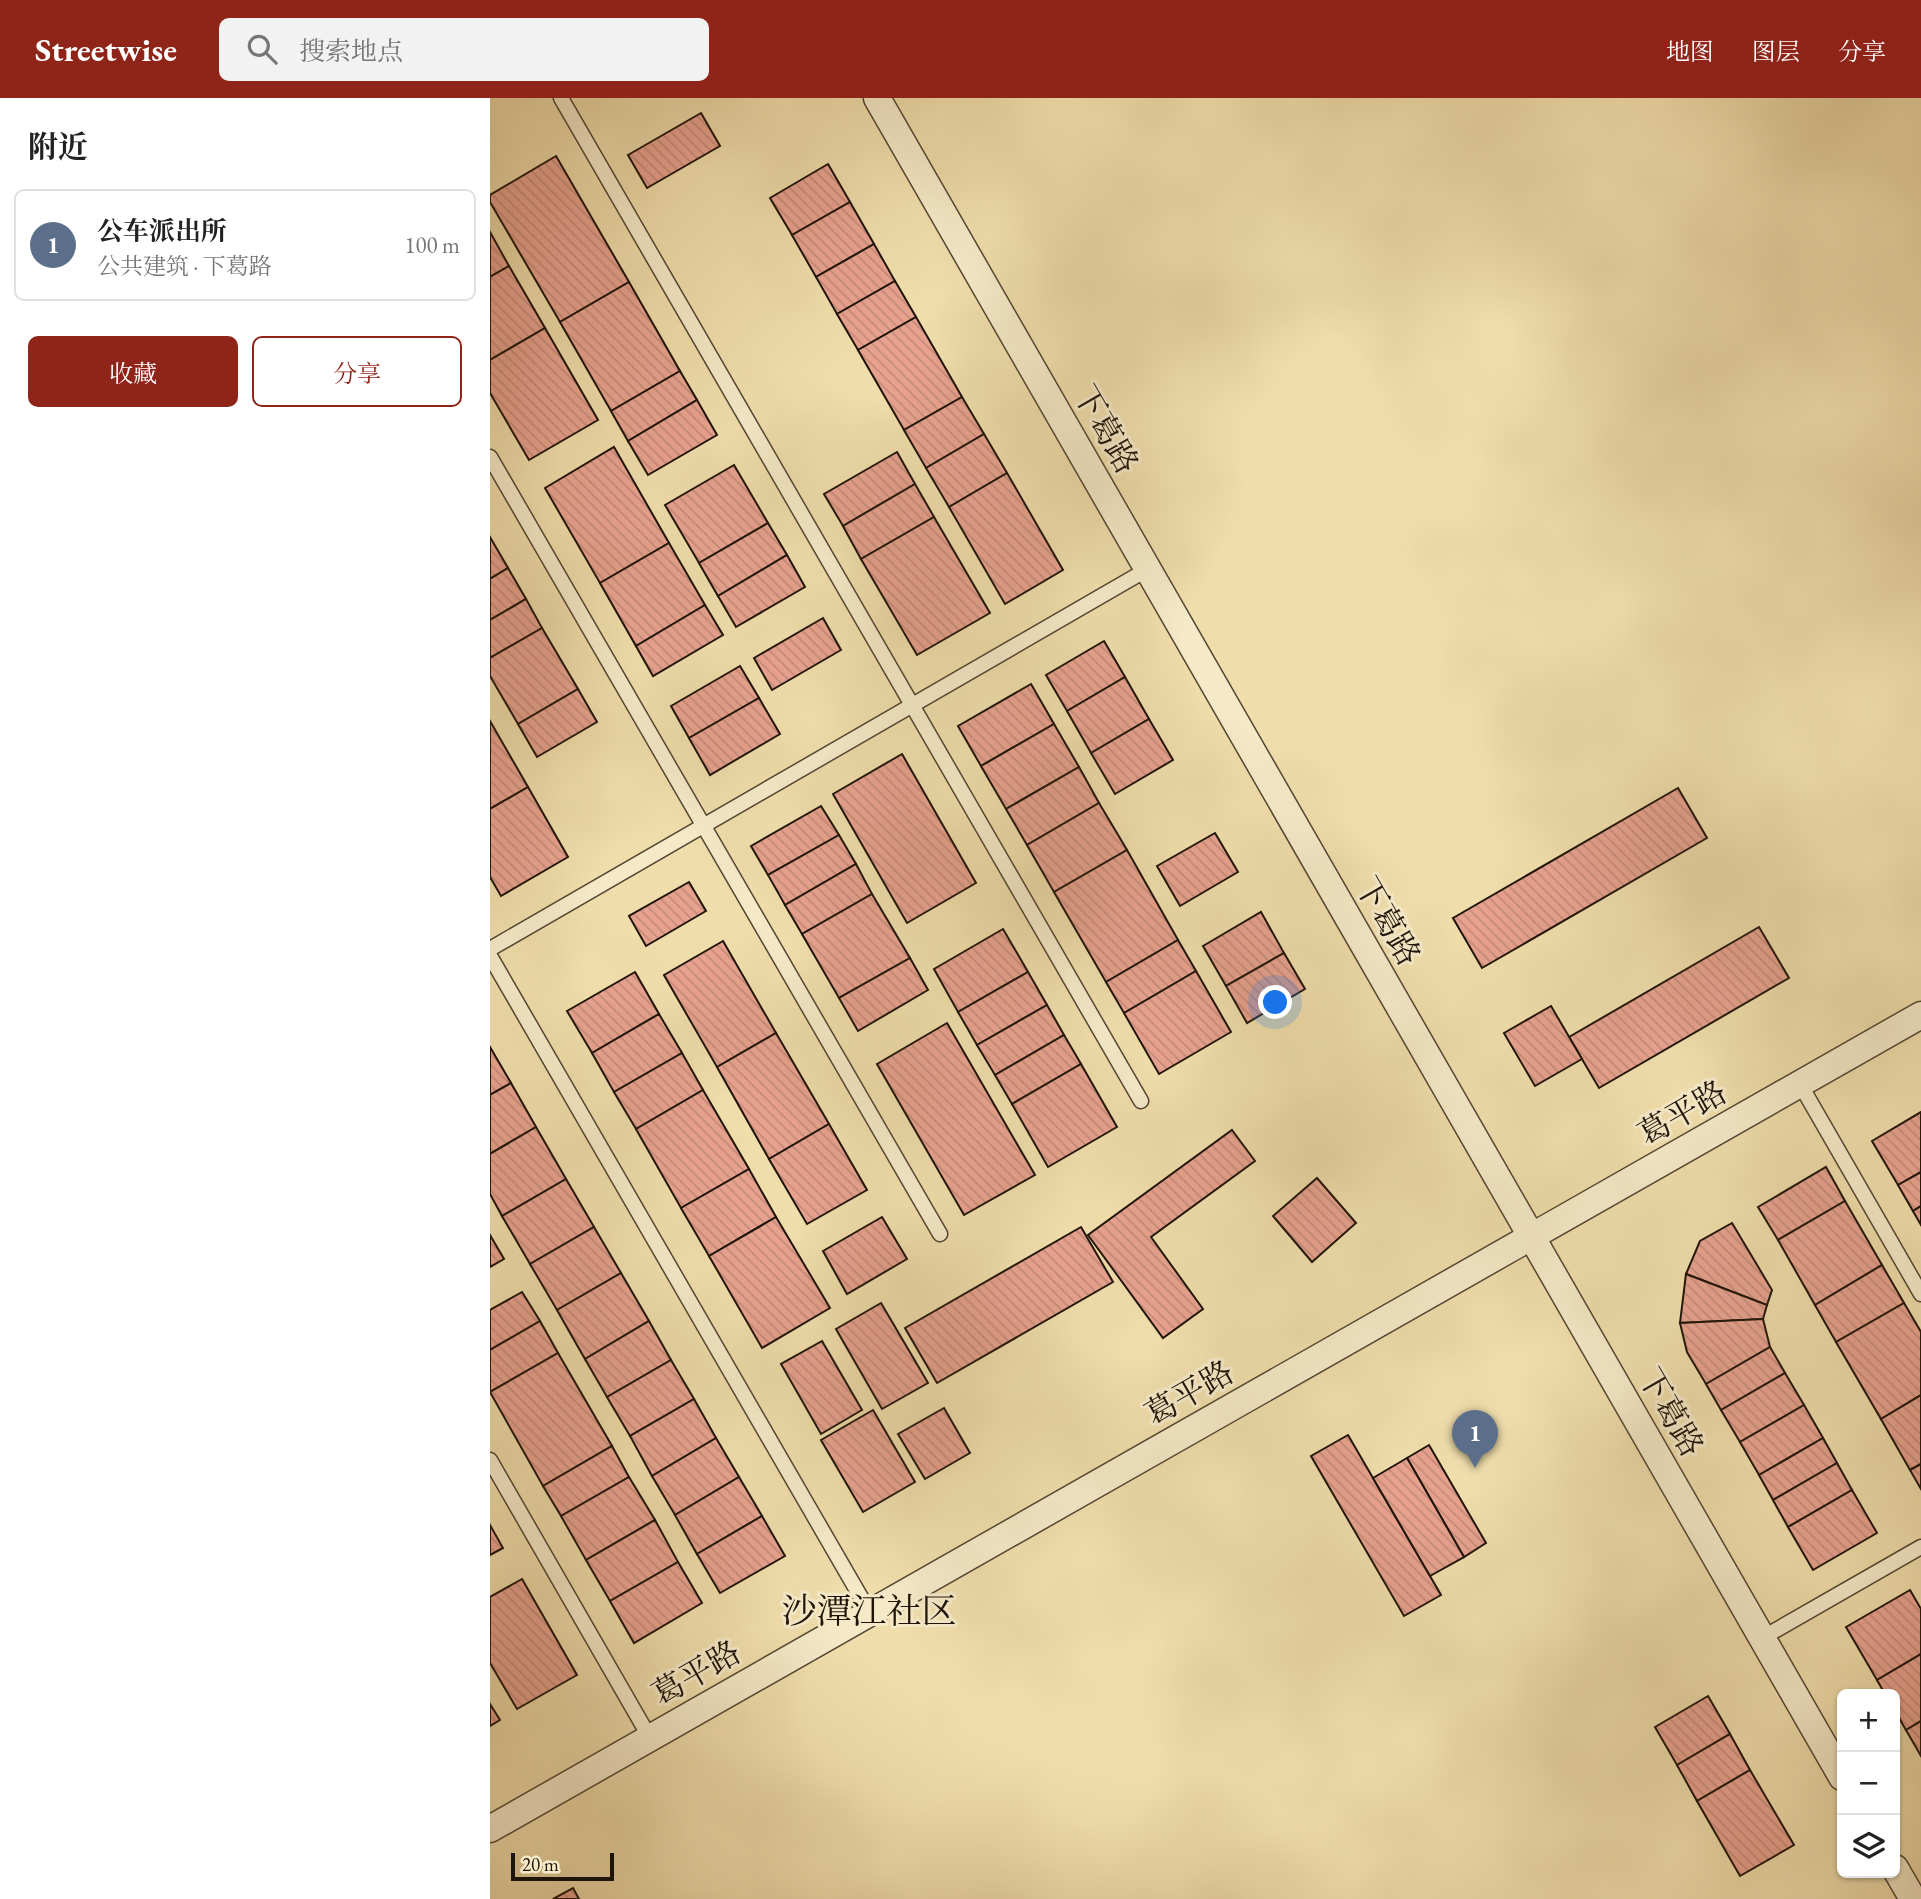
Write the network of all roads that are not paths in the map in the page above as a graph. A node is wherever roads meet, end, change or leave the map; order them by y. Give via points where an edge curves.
1 (561, 98) edge
2 (877, 98) edge
3 (490, 457) edge
4 (1148, 569) junction
5 (912, 705) junction
6 (703, 826) junction
7 (490, 949) edge
8 (490, 956) edge
9 (1921, 1015) edge
10 (1800, 1084) junction
11 (1141, 1101) dead end
12 (940, 1234) dead end
13 (1532, 1237) junction
14 (1921, 1294) edge
15 (490, 1460) edge
16 (1921, 1547) edge
17 (870, 1613) junction
18 (1762, 1638) junction
19 (650, 1738) junction
20 (1837, 1768) edge
21 (490, 1829) edge
22 (1900, 1877) edge
23 (1913, 1899) edge

1 - 5 lane
2 - 4 street, 下葛路
3 - 6 lane
4 - 5 lane
4 - 13 street, 下葛路
5 - 6 lane
5 - 11 lane
6 - 7 lane
6 - 12 lane
8 - 17 lane
9 - 10 street, 葛平路
10 - 13 street, 葛平路
10 - 14 lane
13 - 17 street, 葛平路
13 - 18 street, 下葛路
15 - 19 lane
16 - 18 lane
17 - 19 street, 葛平路
18 - 20 street, 下葛路
19 - 21 street, 葛平路
22 - 23 street

